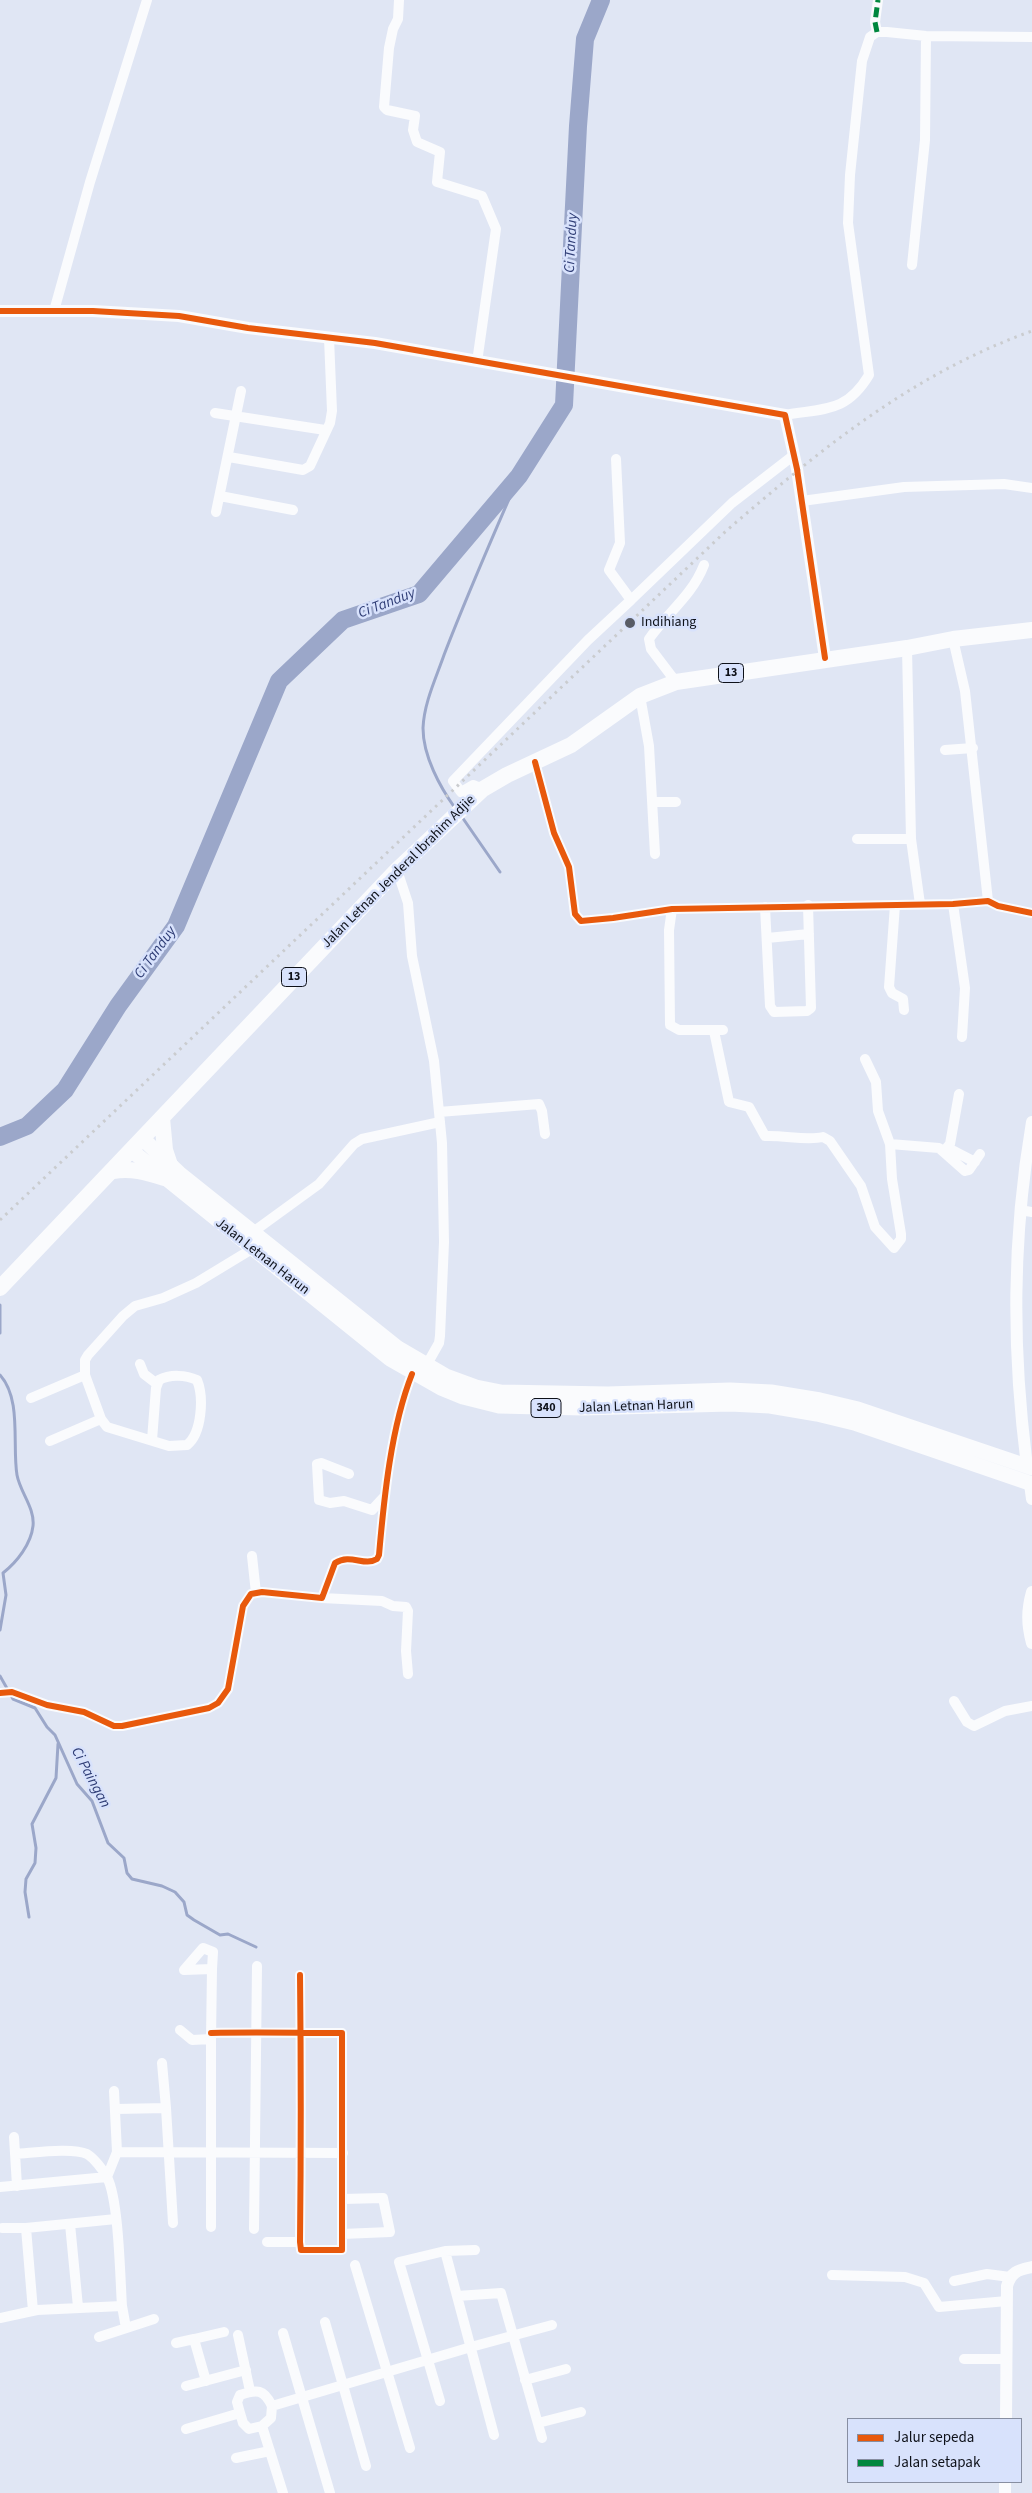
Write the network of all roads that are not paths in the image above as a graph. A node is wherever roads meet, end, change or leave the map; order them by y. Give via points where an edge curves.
1 (146, 0) edge
2 (399, 0) edge
3 (878, 0) edge
4 (877, 32) junction
5 (926, 36) junction
6 (1032, 37) edge
7 (912, 265) dead end
8 (0, 311) edge
9 (54, 311) junction
10 (329, 338) junction
11 (477, 362) junction
12 (241, 391) dead end
13 (215, 413) dead end
14 (235, 415) junction
15 (785, 415) junction
16 (325, 430) junction
17 (794, 455) junction
18 (229, 457) junction
19 (616, 459) dead end
20 (1032, 488) edge
21 (220, 496) junction
22 (802, 501) junction
23 (293, 510) dead end
24 (216, 512) dead end
25 (704, 565) dead end
26 (631, 600) junction
27 (1032, 630) edge
28 (953, 639) junction
29 (908, 648) junction
30 (825, 658) junction
31 (676, 682) junction
32 (640, 696) junction
33 (972, 748) junction
34 (945, 750) dead end
35 (535, 762) junction
36 (483, 789) junction
37 (653, 802) junction
38 (676, 802) dead end
39 (857, 839) dead end
40 (911, 839) junction
41 (655, 854) dead end
42 (397, 870) junction
43 (988, 901) junction
44 (920, 904) junction
45 (953, 904) junction
46 (808, 905) junction
47 (895, 905) junction
48 (765, 907) junction
49 (672, 909) junction
50 (1032, 913) edge
51 (809, 934) junction
52 (767, 938) junction
53 (904, 1010) dead end
54 (962, 1037) dead end
55 (865, 1060) dead end
56 (959, 1094) dead end
57 (440, 1117) junction
58 (162, 1118) junction
59 (1032, 1122) edge
60 (545, 1134) dead end
61 (143, 1139) junction
62 (890, 1144) junction
63 (946, 1150) junction
64 (132, 1151) junction
65 (978, 1158) dead end
66 (113, 1171) junction
67 (167, 1171) junction
68 (1026, 1211) edge
69 (253, 1232) junction
70 (252, 1249) junction
71 (0, 1288) edge
72 (364, 1330) junction
73 (140, 1364) dead end
74 (426, 1366) junction
75 (412, 1374) junction
76 (85, 1375) junction
77 (157, 1384) junction
78 (31, 1398) dead end
79 (830, 1410) junction
80 (101, 1419) junction
81 (152, 1440) junction
82 (50, 1441) dead end
83 (349, 1474) dead end
84 (1030, 1476) edge
85 (385, 1496) junction
86 (1032, 1499) edge
87 (252, 1556) dead end
88 (256, 1592) junction
89 (1032, 1592) edge
90 (322, 1598) junction
91 (1032, 1643) edge
92 (408, 1674) dead end
93 (6, 1692) edge
94 (954, 1701) dead end
95 (1032, 1706) edge
96 (257, 1966) dead end
97 (212, 1969) dead end
98 (300, 1975) dead end
99 (180, 2030) dead end
100 (256, 2032) junction
101 (300, 2032) junction
102 (211, 2036) junction
103 (162, 2063) dead end
104 (114, 2092) dead end
105 (166, 2108) junction
106 (116, 2109) junction
107 (14, 2137) dead end
108 (117, 2152) junction
109 (168, 2152) junction
110 (209, 2152) junction
111 (256, 2152) junction
112 (301, 2153) junction
113 (343, 2153) junction
114 (15, 2154) junction
115 (107, 2177) junction
116 (17, 2186) junction
117 (0, 2187) edge
118 (342, 2199) junction
119 (116, 2218) junction
120 (173, 2223) dead end
121 (70, 2224) junction
122 (211, 2227) dead end
123 (2, 2228) dead end
124 (26, 2228) junction
125 (254, 2229) dead end
126 (342, 2234) junction
127 (268, 2242) dead end
128 (300, 2242) junction
129 (475, 2250) dead end
130 (445, 2251) junction
131 (355, 2265) dead end
132 (1032, 2267) edge
133 (832, 2275) dead end
134 (1010, 2277) junction
135 (954, 2280) dead end
136 (457, 2296) junction
137 (1007, 2301) junction
138 (122, 2306) junction
139 (78, 2307) junction
140 (33, 2311) junction
141 (0, 2318) edge
142 (154, 2319) dead end
143 (325, 2322) dead end
144 (552, 2325) dead end
145 (126, 2328) junction
146 (224, 2332) dead end
147 (283, 2333) dead end
148 (238, 2335) dead end
149 (99, 2336) dead end
150 (512, 2337) junction
151 (194, 2339) junction
152 (176, 2343) dead end
153 (471, 2347) junction
154 (964, 2359) dead end
155 (1006, 2359) junction
156 (429, 2360) junction
157 (566, 2369) dead end
158 (246, 2370) junction
159 (387, 2372) junction
160 (525, 2380) junction
161 (206, 2381) junction
162 (343, 2385) junction
163 (186, 2386) dead end
164 (250, 2391) junction
165 (302, 2397) junction
166 (440, 2401) dead end
167 (272, 2406) junction
168 (581, 2412) dead end
169 (240, 2413) junction
170 (1006, 2418) edge
171 (538, 2423) junction
172 (262, 2426) junction
173 (186, 2429) dead end
174 (494, 2435) dead end
175 (542, 2438) dead end
176 (410, 2448) dead end
177 (270, 2451) junction
178 (236, 2458) dead end
179 (366, 2466) dead end
180 (283, 2493) edge
181 (330, 2493) edge

1 - 9 street
2 - 11 street via 398,19 389,48 384,107 415,116 413,130 417,142 440,152 437,182 482,196 496,229
3 - 4 street
4 - 5 street
4 - 15 street via 870,37 862,61 848,223 869,375 858,393 845,402 834,407
5 - 6 street
5 - 7 street via 925,140
8 - 9 street
9 - 10 street via 179,316
10 - 11 street
10 - 16 street via 332,411
11 - 15 street
12 - 14 street
13 - 14 street
14 - 16 street
14 - 18 street
15 - 17 street
16 - 18 street via 313,463 304,470
17 - 22 street
17 - 26 street via 732,504
18 - 21 street
19 - 26 street via 620,543 609,570
20 - 22 street via 1004,484 904,487
21 - 23 street
21 - 24 street
22 - 30 street
25 - 31 street via 700,576 676,609 650,639 651,649
26 - 36 street via 588,640 453,781 461,792 473,785
27 - 28 highway, Jalan Letnan Jenderal Ibrahim Adjie / 13
28 - 29 highway, Jalan Letnan Jenderal Ibrahim Adjie / 13
28 - 33 street via 965,691
29 - 30 highway, Jalan Letnan Jenderal Ibrahim Adjie / 13
29 - 40 street
30 - 31 highway, Jalan Letnan Jenderal Ibrahim Adjie / 13
31 - 32 highway, Jalan Letnan Jenderal Ibrahim Adjie / 13
32 - 35 highway, Jalan Letnan Jenderal Ibrahim Adjie / 13 via 571,745
32 - 37 street via 649,748
33 - 34 street
33 - 43 street
35 - 36 highway, Jalan Letnan Jenderal Ibrahim Adjie / 13
35 - 49 street via 554,833 569,867 572,906 577,918 591,921
36 - 42 highway, Jalan Letnan Jenderal Ibrahim Adjie / 13
37 - 38 street
37 - 41 street
39 - 40 street
40 - 44 street
42 - 57 street via 408,903 412,956 427,1019
42 - 58 highway, Jalan Letnan Jenderal Ibrahim Adjie / 13
43 - 45 street
43 - 50 street
44 - 45 street
44 - 47 street
45 - 54 street via 965,988
46 - 47 street
46 - 48 street
46 - 51 street
47 - 53 street via 889,984 892,993 903,999
48 - 49 street
48 - 52 street
49 - 62 street via 669,930 670,1025 679,1030 718,1030 730,1102 749,1107 764,1136 798,1136 811,1140 823,1137 830,1141 861,1186 875,1227 894,1248 901,1234
51 - 52 street
51 - 52 street via 812,1005 807,1011 771,1010
55 - 62 street via 876,1082 878,1111
56 - 63 street
57 - 60 street via 539,1104
57 - 69 street via 362,1139 319,1184
57 - 74 street via 444,1242 440,1336
58 - 61 highway, Jalan Letnan Jenderal Ibrahim Adjie / 13
58 - 67 highway
59 - 68 street
61 - 64 highway, 13
61 - 67 main road, Jalan Letnan Harun / 340
62 - 63 street
63 - 65 street
64 - 66 highway, 13
64 - 67 main road, Jalan Letnan Harun / 340
66 - 67 highway
66 - 71 highway, 13
67 - 69 main road, Jalan Letnan Harun / 340
67 - 70 main road, Jalan Letnan Harun / 340
68 - 84 street via 1015,1297 1017,1358
69 - 72 main road, Jalan Letnan Harun / 340
70 - 72 main road, Jalan Letnan Harun / 340
70 - 76 street via 196,1283 135,1306 88,1355
72 - 74 main road, Jalan Letnan Harun / 340
72 - 75 main road, Jalan Letnan Harun / 340
73 - 77 street via 144,1374
74 - 79 main road, Jalan Letnan Harun / 340 via 467,1384 501,1392 771,1392
75 - 79 main road, Jalan Letnan Harun / 340 via 463,1397 499,1406 583,1408 730,1404
75 - 85 street via 399,1413
76 - 78 street
76 - 80 street
77 - 81 street
77 - 81 street via 164,1376 197,1380 200,1388 199,1421 196,1435 187,1445 175,1447
79 - 84 main road, Jalan Letnan Harun / 340 via 858,1409
80 - 81 street via 115,1430
80 - 82 street
83 - 85 street via 318,1463 319,1500 330,1503 344,1501 372,1510
84 - 86 street
85 - 90 street via 377,1559 368,1562 345,1558 335,1563
87 - 88 street
88 - 90 street
88 - 93 street via 243,1606 228,1690 218,1703 209,1708 114,1726 84,1712
89 - 91 street via 1027,1624
90 - 92 street via 382,1601 406,1607
94 - 95 street via 967,1722 974,1726 1005,1711
96 - 100 street
97 - 102 street
98 - 101 street
99 - 102 street via 192,2040
100 - 101 street
100 - 102 street
100 - 111 street
101 - 112 street
101 - 113 street via 342,2033
102 - 110 street
103 - 105 street
104 - 106 street
105 - 106 street
105 - 109 street
106 - 108 street
107 - 114 street
108 - 109 street
108 - 115 street
109 - 110 street
109 - 120 street
110 - 111 street
110 - 122 street
111 - 112 street
111 - 125 street
112 - 113 street
112 - 128 street
113 - 118 street
114 - 115 street via 77,2151 94,2160
114 - 116 street
115 - 116 street
115 - 119 street
116 - 117 street
118 - 126 street
118 - 126 street via 383,2198 390,2232
119 - 121 street
119 - 138 street
121 - 124 street
121 - 139 street
123 - 124 street
124 - 140 street
126 - 128 street via 342,2250 301,2250
127 - 128 street
129 - 130 street
130 - 136 street
130 - 156 street via 399,2262
131 - 159 street
132 - 134 street via 1016,2271
133 - 137 street via 905,2277 924,2283 939,2307
134 - 135 street via 987,2274
134 - 137 street
136 - 150 street via 501,2292
136 - 153 street
137 - 155 street
138 - 139 street
138 - 145 street
139 - 140 street
140 - 141 street
142 - 145 street
143 - 162 street
144 - 150 street
145 - 149 street
146 - 151 street
147 - 165 street
148 - 158 street
150 - 153 street
150 - 160 street
151 - 152 street
151 - 161 street
153 - 156 street
153 - 174 street
154 - 155 street
155 - 170 street
156 - 159 street
156 - 166 street
157 - 160 street
158 - 161 street
158 - 164 street
159 - 162 street
159 - 176 street
160 - 171 street
161 - 163 street
162 - 165 street
162 - 179 street
164 - 167 street via 267,2395
164 - 169 street via 240,2395
165 - 167 street
165 - 181 street
167 - 172 street via 271,2418
168 - 171 street
169 - 172 street via 249,2429
169 - 173 street
171 - 175 street
172 - 177 street
177 - 178 street
177 - 180 street

